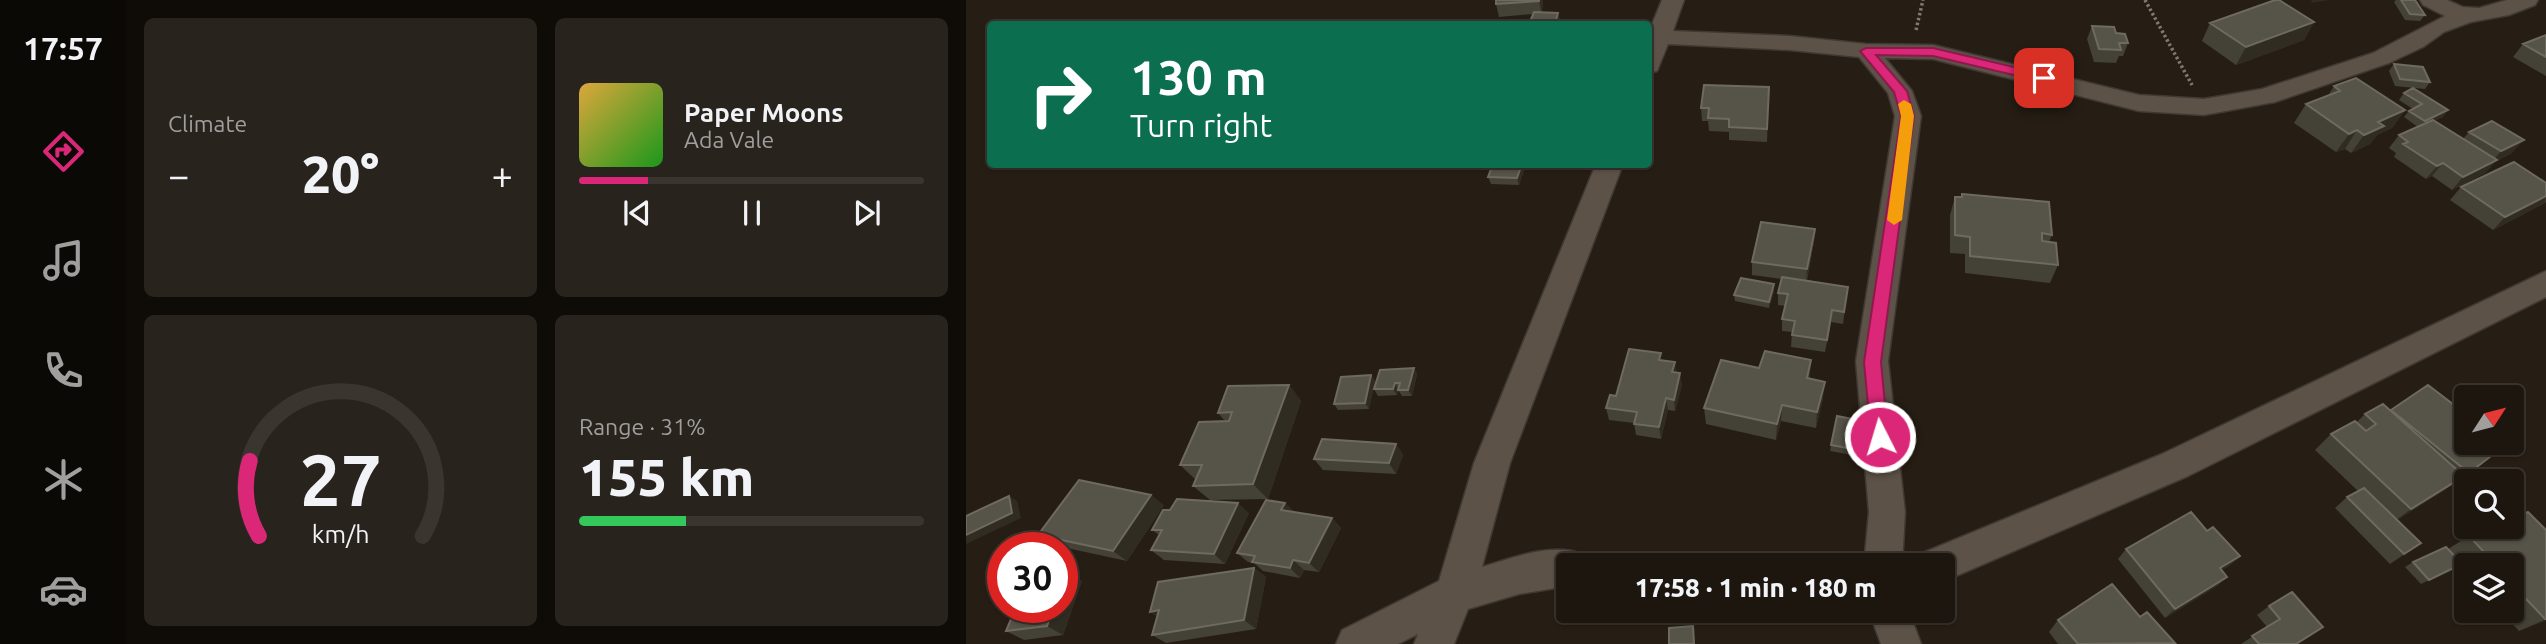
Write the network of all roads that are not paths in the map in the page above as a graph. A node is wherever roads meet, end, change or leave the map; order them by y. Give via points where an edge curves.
1 (1673, 0) edge
2 (2431, 0) edge
3 (2527, 0) edge
4 (2465, 16) junction
5 (1660, 37) junction
6 (1866, 51) junction
7 (1652, 56) edge
8 (1608, 168) edge
9 (2546, 284) edge
10 (1884, 553) edge
11 (1955, 558) edge
12 (1556, 570) edge
13 (1455, 594) junction
14 (1893, 623) edge
15 (1356, 644) edge
16 (1434, 644) edge
17 (1900, 644) edge

1 - 5 street
2 - 4 street
3 - 4 street via 2482,17
4 - 6 street via 2381,58 2266,96 2204,107 2139,103 1933,52
5 - 6 street
5 - 7 street
6 - 10 street via 1900,91 1908,116 1872,362 1887,512
8 - 13 street via 1492,463
9 - 11 street via 2175,465
12 - 13 street via 1519,575
13 - 15 street
13 - 16 street
14 - 17 street

